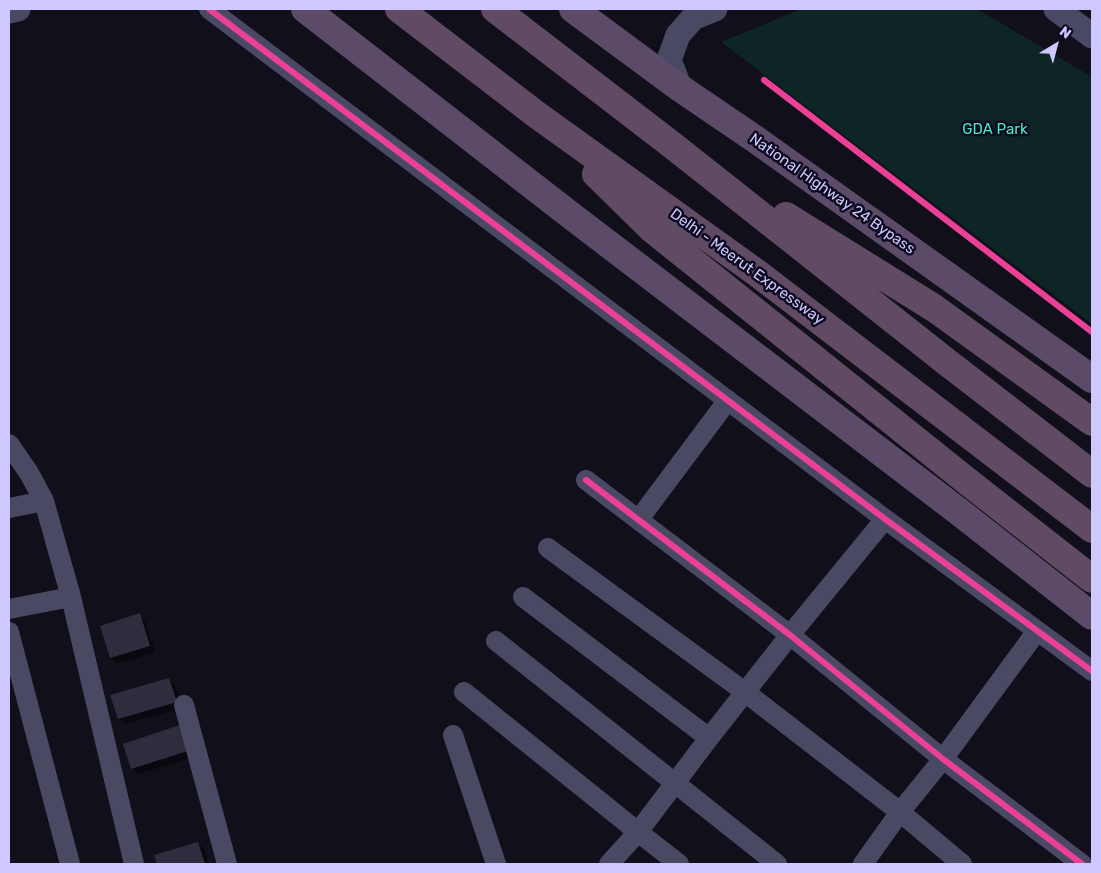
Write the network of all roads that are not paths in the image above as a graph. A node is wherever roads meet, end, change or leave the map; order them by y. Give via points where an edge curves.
1 (18, 9) edge
2 (209, 9) edge
3 (399, 9) edge
4 (496, 9) edge
5 (573, 9) edge
6 (715, 9) edge
7 (1056, 9) edge
8 (9, 11) edge
9 (310, 13) edge
10 (1092, 36) edge
11 (680, 88) junction
12 (537, 115) junction
13 (672, 145) junction
14 (1092, 380) edge
15 (728, 400) junction
16 (1092, 422) edge
17 (9, 444) edge
18 (1092, 474) edge
19 (586, 480) dead end
20 (44, 501) junction
21 (9, 508) edge
22 (639, 519) junction
23 (885, 519) junction
24 (1092, 529) edge
25 (548, 548) dead end
26 (1092, 579) edge
27 (71, 597) junction
28 (523, 597) dead end
29 (9, 609) edge
30 (1092, 616) edge
31 (1037, 631) junction
32 (9, 632) edge
33 (790, 635) junction
34 (496, 641) dead end
35 (1092, 671) edge
36 (464, 692) dead end
37 (746, 692) junction
38 (184, 705) dead end
39 (453, 735) dead end
40 (709, 738) junction
41 (943, 759) junction
42 (675, 783) junction
43 (900, 812) junction
44 (638, 832) junction
45 (491, 863) edge
46 (70, 864) edge
47 (134, 864) edge
48 (226, 864) edge
49 (609, 864) edge
50 (679, 864) edge
51 (777, 864) edge
52 (863, 864) edge
53 (962, 864) edge
54 (1082, 864) edge

1 - 8 street
2 - 15 street
3 - 12 highway, Delhi - Meerut Expressway
4 - 13 highway
5 - 11 highway, National Highway 24 Bypass
6 - 11 street via 693,18 678,35 669,60
7 - 10 street
9 - 30 highway
11 - 14 highway, National Highway 24 Bypass
12 - 24 highway, Delhi - Meerut Expressway via 757,273
12 - 26 highway via 652,229
13 - 16 highway via 934,308
13 - 18 highway
15 - 22 street
15 - 23 street
17 - 20 street
19 - 22 street
20 - 21 street
20 - 27 street
22 - 33 street
23 - 31 street
23 - 33 street
25 - 37 street
27 - 29 street
27 - 47 street
28 - 40 street
31 - 35 street
31 - 41 street
32 - 46 street
33 - 37 street
33 - 41 street
34 - 42 street
36 - 44 street
37 - 40 street
37 - 43 street
38 - 48 street
39 - 45 street
40 - 42 street
41 - 43 street
41 - 54 street
42 - 44 street
42 - 51 street
43 - 52 street
43 - 53 street
44 - 49 street
44 - 50 street

